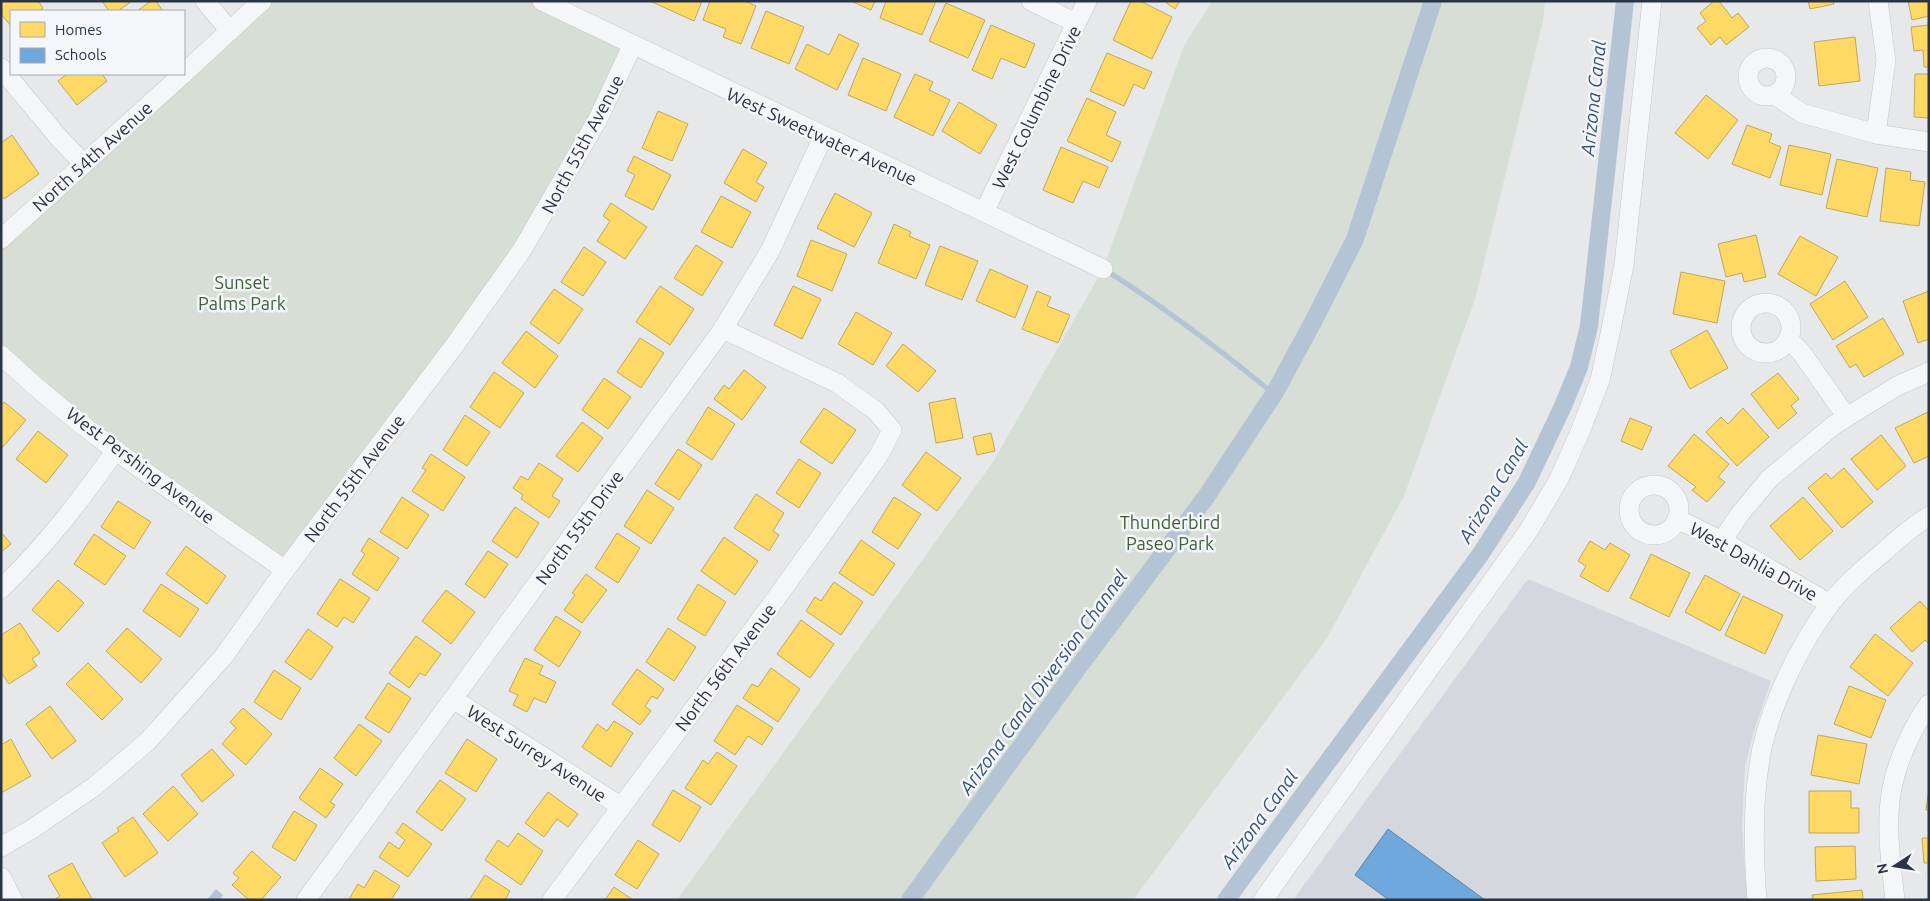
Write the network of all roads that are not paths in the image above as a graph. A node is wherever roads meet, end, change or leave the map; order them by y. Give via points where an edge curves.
1 (205, 1) edge
2 (262, 1) edge
3 (542, 1) edge
4 (1031, 1) edge
5 (1087, 1) edge
6 (1652, 1) edge
7 (1878, 1) edge
8 (1076, 23) junction
9 (230, 31) junction
10 (632, 46) junction
11 (1, 68) edge
12 (185, 71) edge
13 (181, 75) edge
14 (1775, 96) dead end
15 (1876, 134) junction
16 (823, 137) junction
17 (1929, 142) edge
18 (84, 164) junction
19 (984, 212) junction
20 (1, 239) edge
21 (1103, 269) dead end
22 (723, 329) junction
23 (1788, 339) dead end
24 (1, 355) edge
25 (1929, 372) edge
26 (1846, 416) junction
27 (116, 450) junction
28 (1929, 516) edge
29 (1677, 519) dead end
30 (1722, 541) junction
31 (285, 570) junction
32 (1, 589) edge
33 (1830, 604) junction
34 (453, 699) junction
35 (1929, 704) edge
36 (620, 806) junction
37 (1, 847) edge
38 (1, 877) edge
39 (13, 900) edge
40 (306, 900) edge
41 (552, 900) edge
42 (1263, 900) edge
43 (1758, 900) edge
44 (1895, 900) edge

1 - 9 street
2 - 9 street, North 54th Avenue
3 - 10 street, West Sweetwater Avenue
4 - 8 street
5 - 8 street, West Columbine Drive
6 - 42 street via 1624,265 1600,380 1580,432 1529,530
7 - 15 street via 1886,60
8 - 19 street, West Columbine Drive
9 - 12 street, North 54th Avenue
10 - 16 street, West Sweetwater Avenue
10 - 31 street, North 55th Avenue via 598,119 522,250
11 - 18 street
13 - 18 street, North 54th Avenue
14 - 15 street via 1802,113
15 - 17 street
16 - 19 street, West Sweetwater Avenue
16 - 22 street, North 55th Drive via 770,251
18 - 20 street, North 54th Avenue
19 - 21 street, West Sweetwater Avenue
22 - 34 street, North 55th Drive
22 - 36 street, North 56th Avenue via 837,383 876,411 892,430 879,455 772,604
23 - 26 street via 1801,352
24 - 27 street, West Pershing Avenue
25 - 26 street via 1897,386
26 - 30 street via 1770,478
27 - 31 street, West Pershing Avenue
27 - 32 street via 75,508 32,559
28 - 33 street via 1863,569
29 - 30 street, West Dahlia Drive
30 - 33 street, West Dahlia Drive
31 - 37 street, North 55th Avenue via 224,656 148,742 96,786
33 - 43 street via 1793,666 1762,748 1754,823
34 - 36 street, West Surrey Avenue
34 - 40 street, North 55th Drive
35 - 44 street via 1899,762 1892,789 1890,821
36 - 41 street, North 56th Avenue
38 - 39 street

